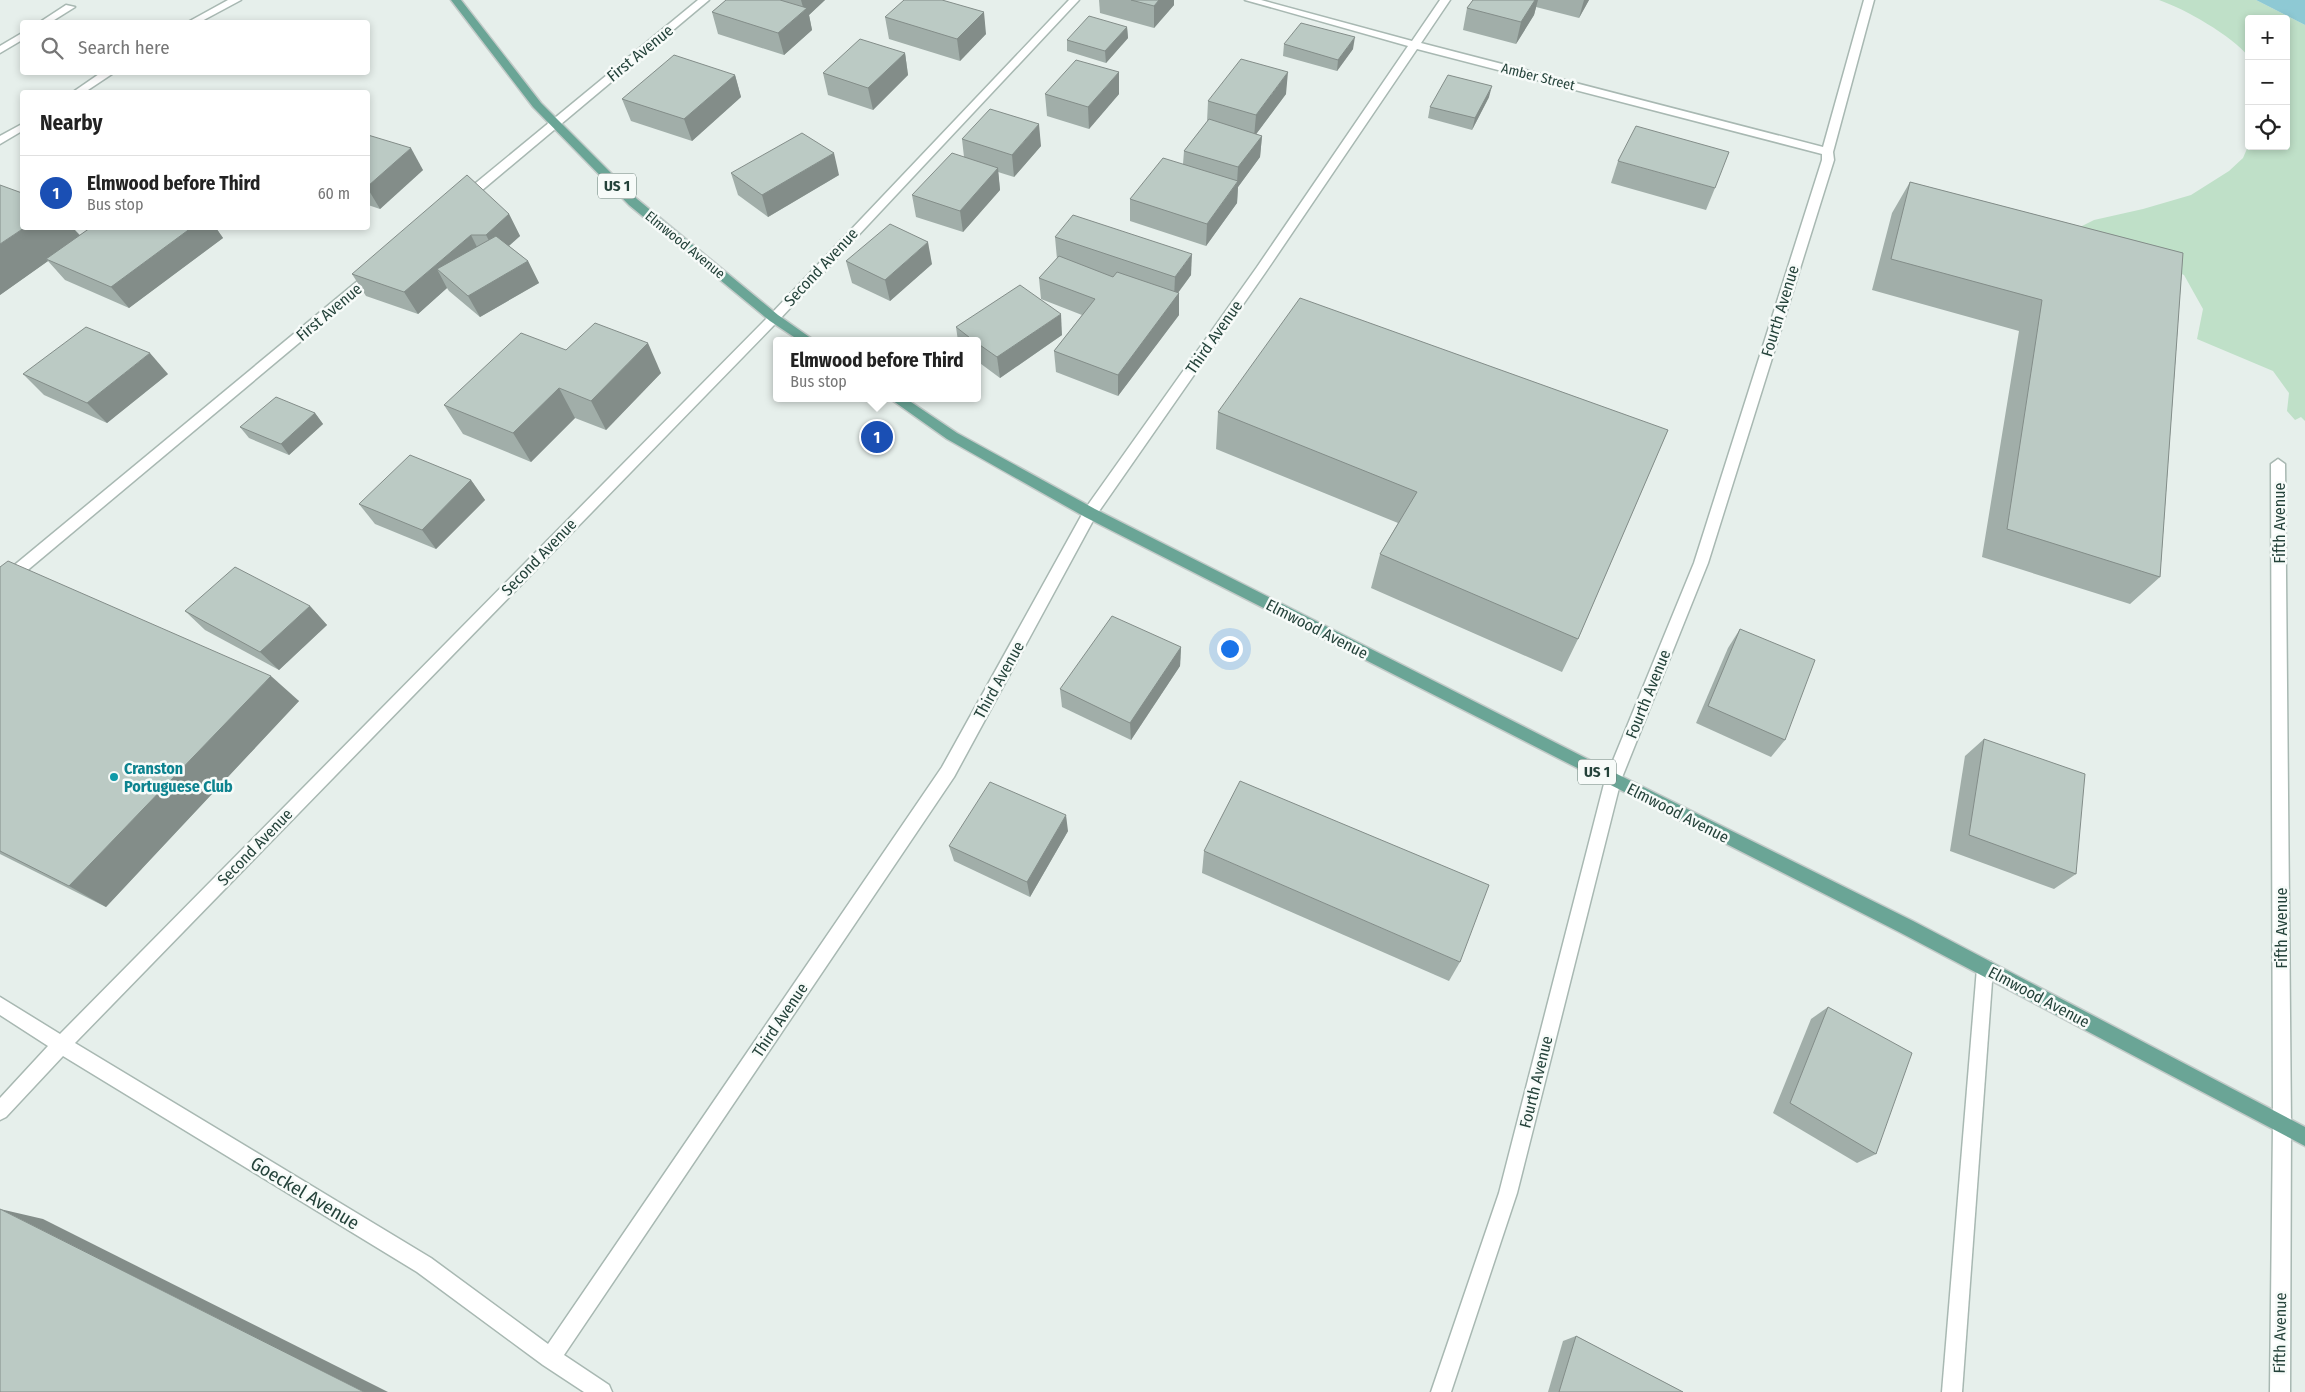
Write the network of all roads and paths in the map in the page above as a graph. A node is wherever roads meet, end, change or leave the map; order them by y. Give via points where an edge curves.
1 (236, 0) edge
2 (456, 0) edge
3 (704, 0) edge
4 (1074, 0) edge
5 (1250, 0) edge
6 (1445, 0) edge
7 (1869, 0) edge
8 (70, 7) dead end
9 (48, 20) edge
10 (197, 20) edge
11 (20, 37) edge
12 (1415, 45) junction
13 (0, 50) edge
14 (105, 75) edge
15 (81, 90) edge
16 (556, 122) junction
17 (20, 128) edge
18 (0, 141) edge
19 (1827, 152) junction
20 (457, 204) edge
21 (382, 268) edge
22 (774, 318) junction
23 (803, 337) edge
24 (901, 402) edge
25 (2278, 464) dead end
26 (1090, 512) junction
27 (0, 586) edge
28 (1613, 780) junction
29 (1985, 968) junction
30 (0, 1005) edge
31 (61, 1045) junction
32 (0, 1111) edge
33 (2282, 1125) junction
34 (2305, 1137) edge
35 (550, 1358) junction
36 (602, 1392) edge
37 (1441, 1392) edge
38 (1952, 1392) edge
39 (2280, 1392) edge

1 - 10 street
2 - 16 main road, Elmwood Avenue / US 1 via 537,105
3 - 16 street, First Avenue
4 - 22 street, Second Avenue
5 - 12 street, Amber Street
6 - 12 street, Third Avenue
7 - 19 street, Fourth Avenue
8 - 9 street
11 - 13 street
12 - 19 street, Amber Street
12 - 26 street, Third Avenue
14 - 15 street
16 - 20 street, First Avenue
16 - 22 main road, Elmwood Avenue / US 1 via 633,202
17 - 18 street
19 - 28 street, Fourth Avenue via 1828,160 1701,563
21 - 27 street, First Avenue
22 - 23 main road, Elmwood Avenue / US 1
22 - 31 street, Second Avenue
24 - 26 main road, Elmwood Avenue / US 1 via 952,436
25 - 33 street, Fifth Avenue
26 - 28 main road, Elmwood Avenue / US 1
26 - 35 street, Third Avenue via 948,772
28 - 29 main road, Elmwood Avenue / US 1
28 - 37 street, Fourth Avenue via 1508,1193
29 - 33 main road, Elmwood Avenue / US 1
29 - 38 street
30 - 31 street, Goeckel Avenue
31 - 32 street, Second Avenue
31 - 35 street, Goeckel Avenue via 424,1265
33 - 34 main road, Elmwood Avenue / US 1
33 - 39 street, Fifth Avenue
35 - 36 street, Goeckel Avenue

